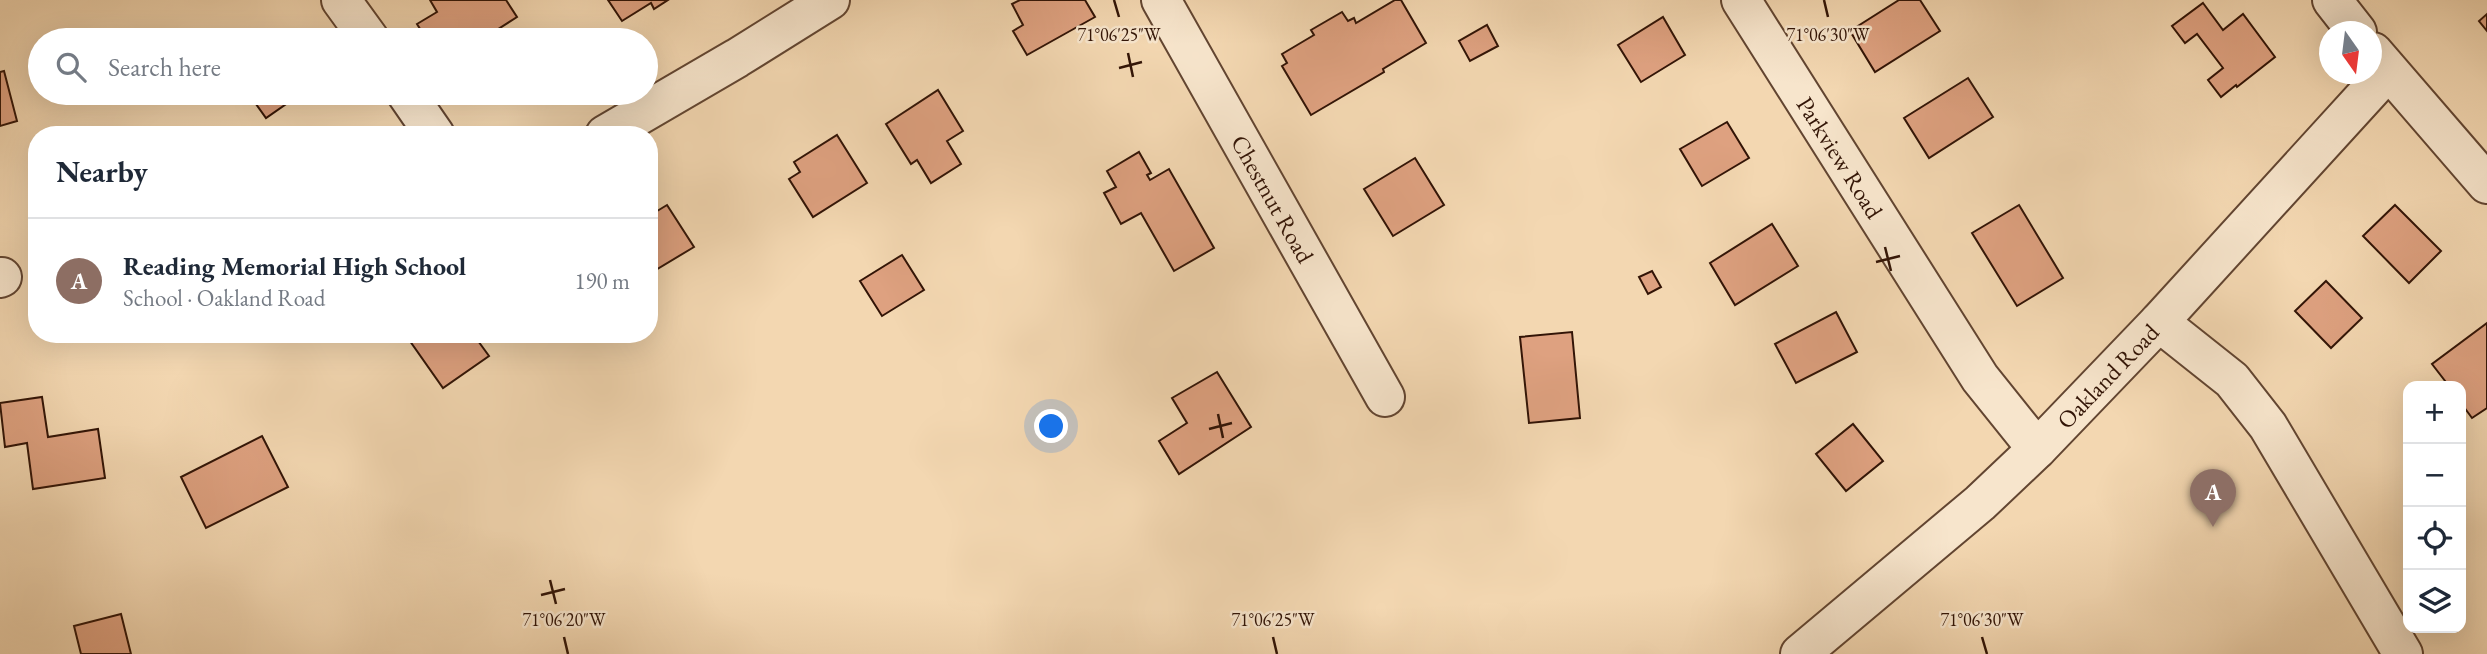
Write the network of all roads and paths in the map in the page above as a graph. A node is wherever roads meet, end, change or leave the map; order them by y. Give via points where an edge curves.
1 (341, 0) edge
2 (830, 0) edge
3 (1161, 0) edge
4 (1741, 0) edge
5 (2332, 0) edge
6 (2348, 21) edge
7 (361, 28) edge
8 (2382, 64) edge
9 (2360, 84) edge
10 (658, 104) edge
11 (414, 105) edge
12 (656, 105) edge
13 (429, 126) edge
14 (620, 126) edge
15 (2487, 184) edge
16 (2158, 322) junction
17 (1385, 397) dead end
18 (2038, 449) junction
19 (1800, 654) edge
20 (2403, 654) edge

1 - 7 street
2 - 10 street
3 - 17 street, Chestnut Road
4 - 18 street, Parkview Road via 1980,377
5 - 6 street
8 - 15 street
9 - 16 street, Oakland Road
11 - 13 street
12 - 14 street
16 - 18 street, Oakland Road
16 - 20 street via 2232,380 2268,426
18 - 19 street, Oakland Road

